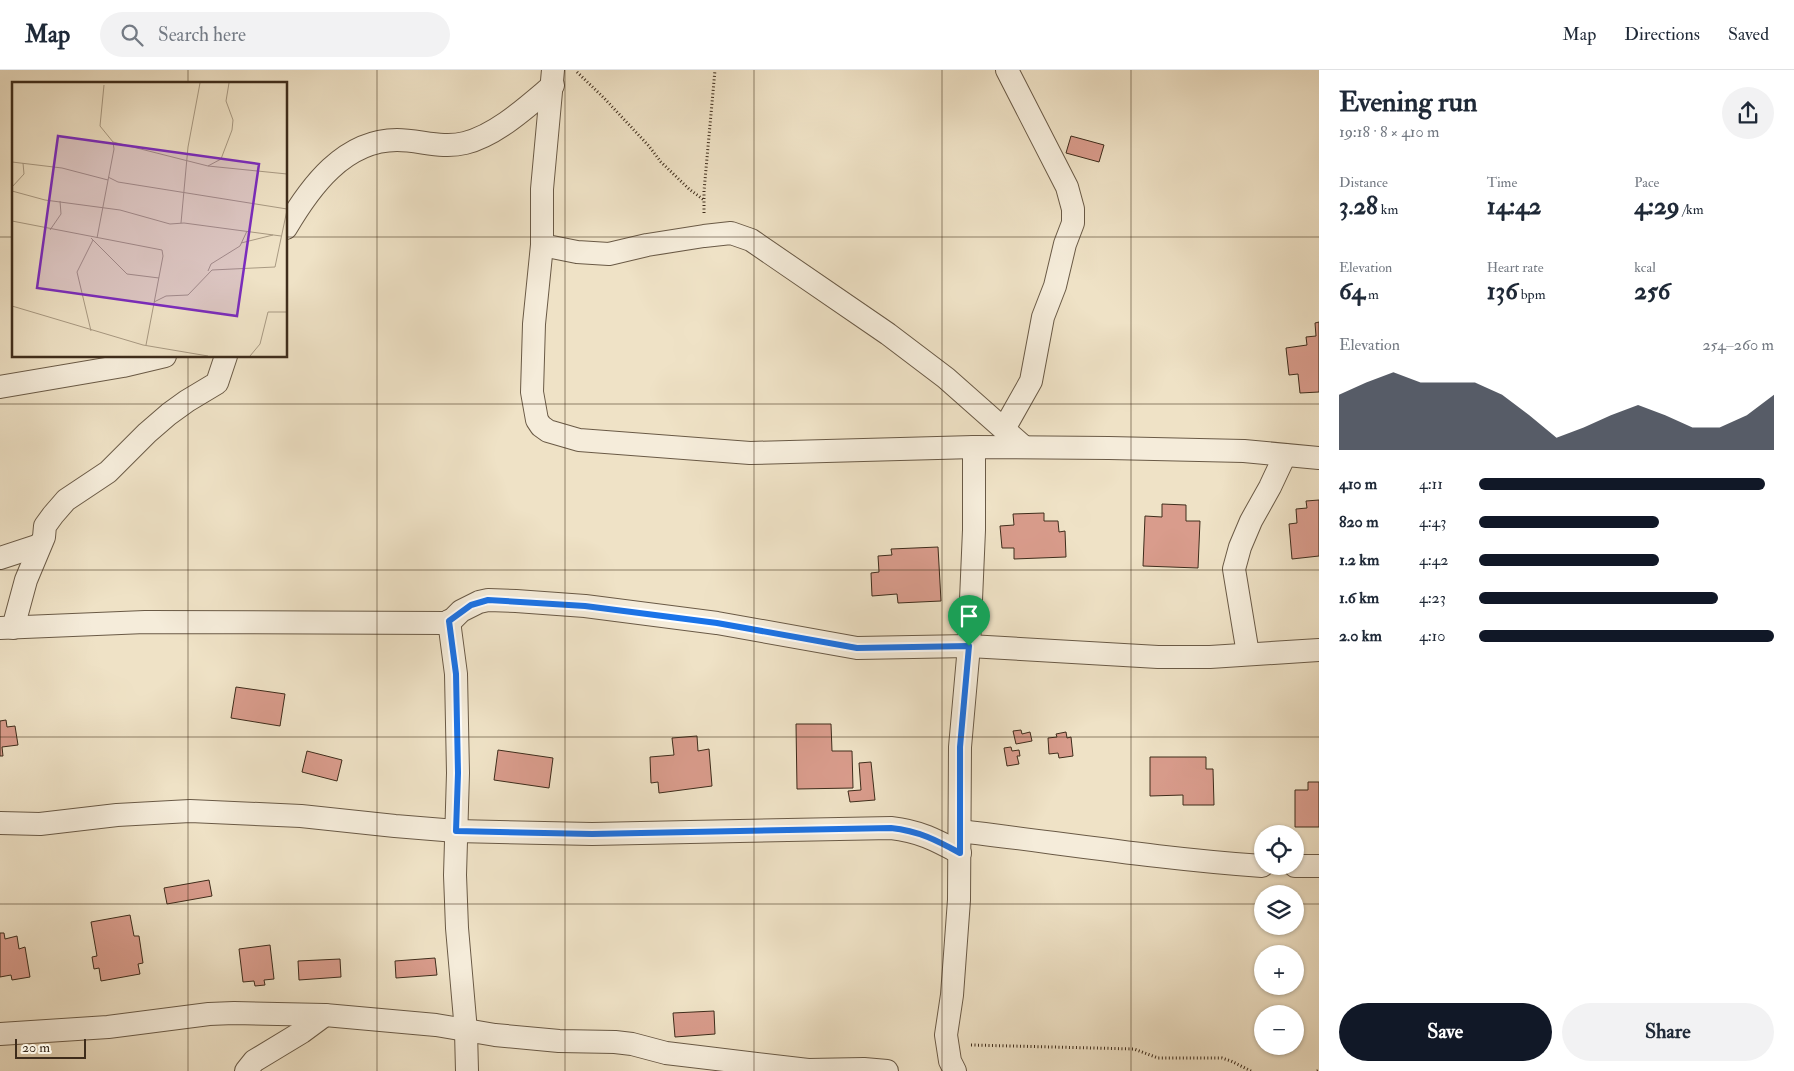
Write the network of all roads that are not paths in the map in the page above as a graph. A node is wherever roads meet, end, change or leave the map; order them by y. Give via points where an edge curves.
1 (1007, 70) edge
2 (553, 78) edge
3 (288, 225) edge
4 (542, 245) junction
5 (157, 358) edge
6 (225, 358) edge
7 (0, 387) edge
8 (1004, 429) junction
9 (974, 447) junction
10 (1024, 447) junction
11 (1285, 455) junction
12 (1319, 458) edge
13 (40, 545) junction
14 (0, 558) edge
15 (449, 621) junction
16 (6, 628) edge
17 (969, 646) junction
18 (1319, 650) edge
19 (1248, 654) junction
20 (0, 823) edge
21 (456, 831) junction
22 (960, 831) junction
23 (960, 853) junction
24 (1254, 865) edge
25 (1304, 866) edge
26 (1319, 866) edge
27 (325, 1015) junction
28 (466, 1031) junction
29 (0, 1034) edge
30 (246, 1071) edge
31 (467, 1071) edge
32 (887, 1071) edge
33 (955, 1071) edge

1 - 8 street via 1067,188 1073,223 1055,286 1042,317 1031,381
2 - 3 street via 496,130 467,143 444,145 395,140 352,153 319,180
2 - 4 street via 542,189
4 - 8 street via 608,254 704,236 731,234 751,240 888,334 946,378
4 - 9 street via 534,324 532,392 537,420 548,431 579,440 750,453
5 - 7 street
6 - 13 street via 218,383 169,414 108,472 66,500 45,526
8 - 10 street
9 - 10 street
9 - 17 street
10 - 11 street via 1244,451
11 - 12 street
11 - 19 street via 1251,520 1234,569
13 - 14 street
13 - 16 street
15 - 16 street via 145,622
15 - 17 street via 479,602 516,601 585,606 717,623 857,648
15 - 21 street via 456,674
17 - 19 street via 1158,657
17 - 22 street via 960,747
18 - 19 street
20 - 21 street via 40,824 190,811 301,816
21 - 23 street via 592,834 891,828 924,835
21 - 28 street via 457,928
22 - 23 street
22 - 24 street via 1111,852
23 - 33 street via 952,995 946,1035
25 - 26 street
27 - 28 street via 427,1024
27 - 29 street via 234,1012 108,1027
27 - 30 street via 254,1061
28 - 31 street
28 - 32 street via 615,1042 666,1053 798,1069

